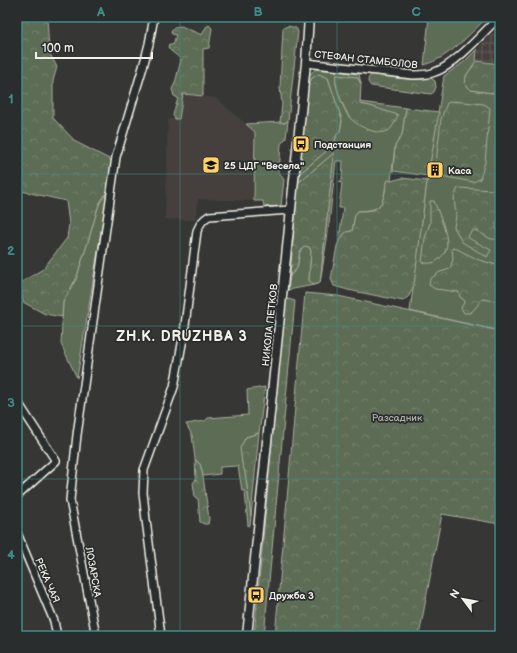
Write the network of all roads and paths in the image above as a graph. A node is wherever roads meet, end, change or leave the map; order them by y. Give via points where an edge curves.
1 (154, 17) edge
2 (309, 17) edge
3 (499, 17) edge
4 (306, 63) junction
5 (290, 210) junction
6 (17, 400) edge
7 (17, 496) edge
8 (17, 533) edge
9 (57, 636) edge
10 (96, 636) edge
11 (161, 636) edge
12 (247, 636) edge

1 - 10 street, ЛОЗАРСКА via 145,62 116,157 70,500
2 - 4 street, НИКОЛА ПЕТКОВ
3 - 4 street, СТЕФАН СТАМБОЛОВ via 454,61 436,72 424,75
4 - 5 street, НИКОЛА ПЕТКОВ
5 - 11 street via 209,216 203,219 197,231 184,333 174,387 144,470 143,493
5 - 12 street, НИКОЛА ПЕТКОВ
6 - 7 street via 56,461
8 - 9 street, РЕКА ЧАЯ via 54,621

